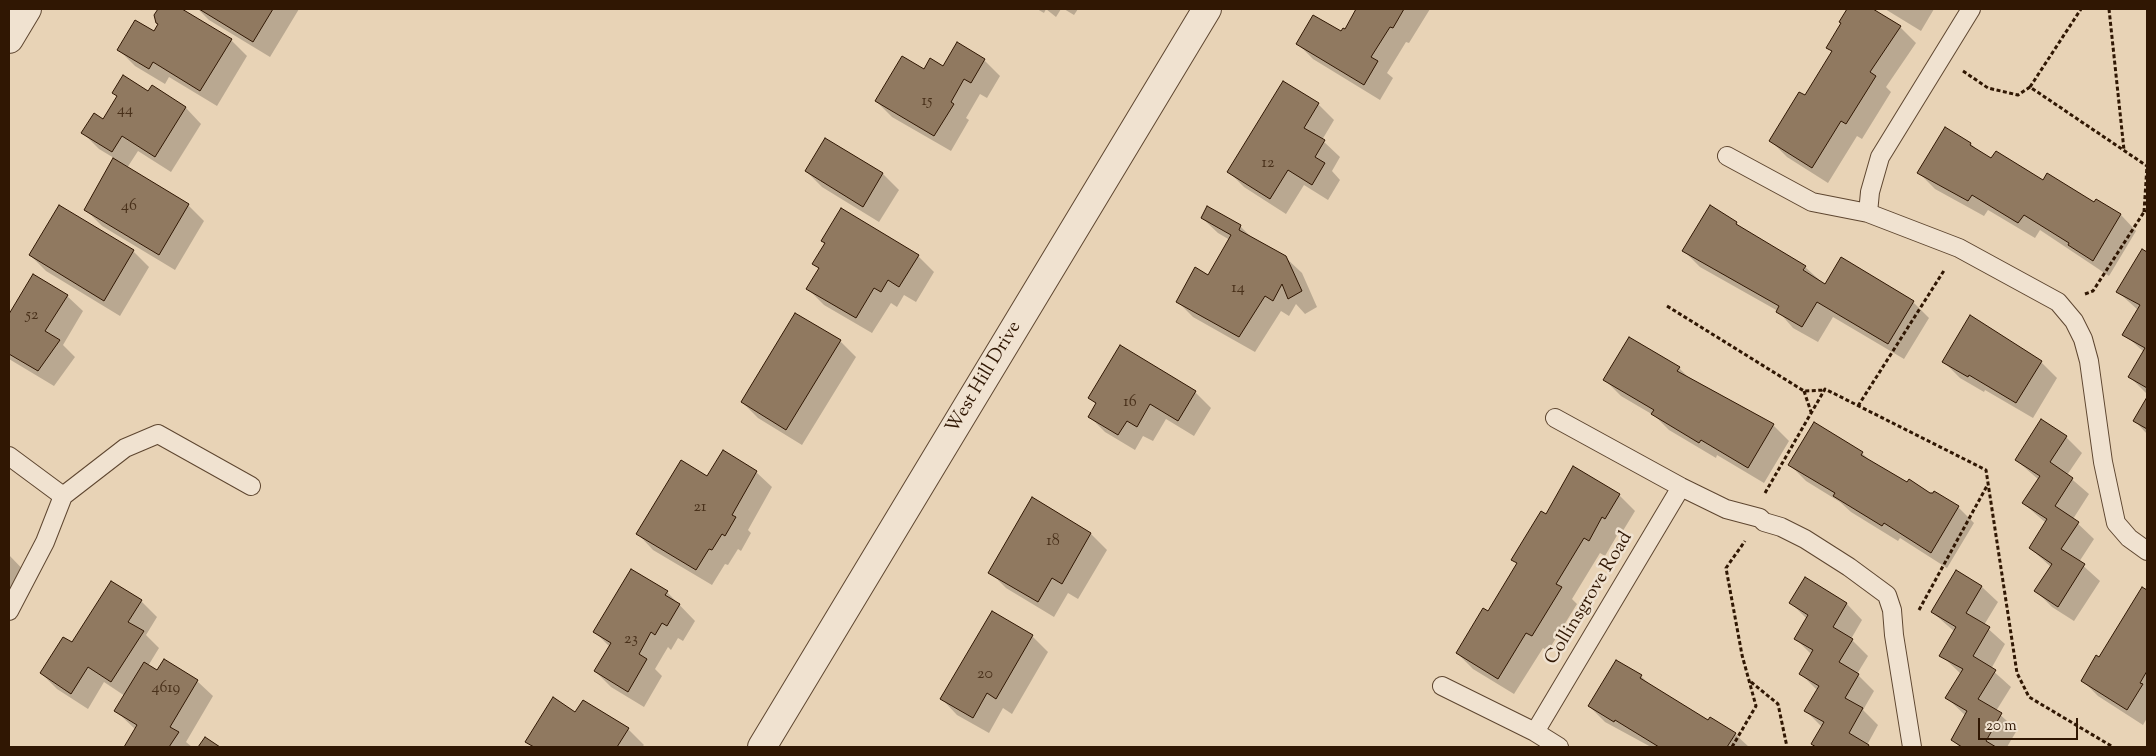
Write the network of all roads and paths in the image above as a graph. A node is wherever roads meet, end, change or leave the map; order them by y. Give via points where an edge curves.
1 (27, 9) edge
2 (1207, 9) edge
3 (1970, 9) edge
4 (2081, 9) edge
5 (2110, 9) edge
6 (9, 39) edge
7 (1941, 57) junction
8 (2030, 87) junction
9 (2124, 150) junction
10 (1727, 156) dead end
11 (2147, 166) edge
12 (2146, 212) edge
13 (1868, 213) junction
14 (1959, 248) junction
15 (2058, 302) junction
16 (1667, 306) dead end
17 (1825, 390) dead end
18 (1804, 391) junction
19 (1858, 406) dead end
20 (1812, 413) dead end
21 (1554, 418) dead end
22 (9, 456) edge
23 (1988, 483) dead end
24 (251, 486) dead end
25 (1681, 487) junction
26 (63, 496) junction
27 (2147, 551) edge
28 (9, 611) edge
29 (1894, 635) junction
30 (1750, 681) dead end
31 (1442, 686) dead end
32 (1535, 732) junction
33 (762, 747) edge
34 (1559, 747) edge
35 (1787, 747) edge
36 (1912, 747) edge

1 - 6 street
2 - 33 street, West Hill Drive
3 - 7 lane
4 - 8 path
5 - 9 path
7 - 8 path via 1988,88 2018,95
7 - 13 lane via 1880,157
8 - 9 path
9 - 11 path
10 - 13 lane via 1812,202
11 - 12 path
12 - 15 path via 2092,291
13 - 14 lane
14 - 15 lane
14 - 19 path
15 - 27 lane via 2074,321 2089,361 2103,462 2116,523
16 - 18 path
17 - 18 path
18 - 20 path
21 - 25 lane
22 - 26 lane
23 - 29 path via 1913,622
24 - 26 lane via 158,434 125,448
25 - 29 lane via 1726,509 1781,527 1849,568 1886,595 1892,610
25 - 32 lane, Collinsgrove Road
26 - 28 lane via 45,542
29 - 36 lane
30 - 35 path via 1778,704
31 - 32 lane
32 - 34 lane

